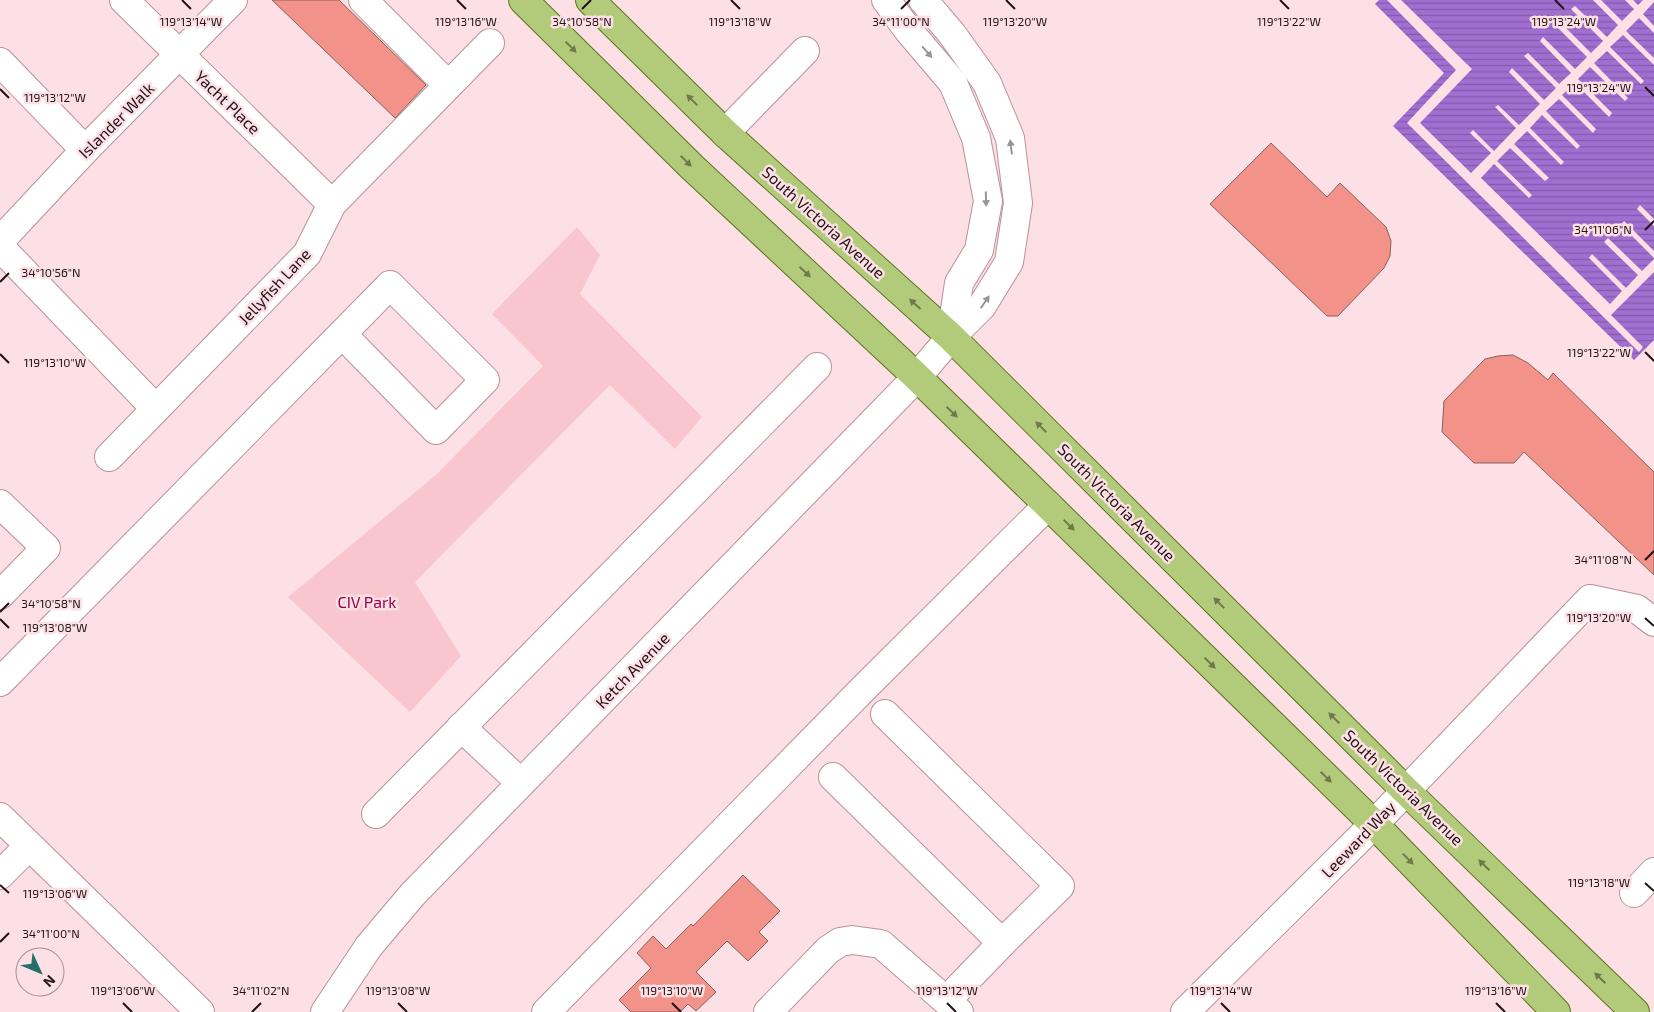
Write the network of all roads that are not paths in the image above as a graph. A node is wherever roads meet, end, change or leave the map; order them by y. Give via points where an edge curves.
1 (124, 0) edge
2 (233, 0) edge
3 (363, 0) edge
4 (524, 0) edge
5 (590, 0) edge
6 (886, 0) edge
7 (923, 0) edge
8 (490, 43) dead end
9 (805, 51) dead end
10 (180, 55) junction
11 (0, 62) edge
12 (448, 85) junction
13 (725, 133) junction
14 (86, 150) junction
15 (332, 204) junction
16 (0, 241) edge
17 (0, 247) edge
18 (342, 334) junction
19 (951, 337) junction
20 (817, 367) dead end
21 (918, 378) junction
22 (155, 408) junction
23 (108, 456) dead end
24 (0, 504) edge
25 (1048, 505) junction
26 (0, 595) edge
27 (1654, 622) edge
28 (0, 682) edge
29 (885, 714) dead end
30 (461, 728) junction
31 (833, 777) dead end
32 (521, 783) junction
33 (1406, 790) junction
34 (376, 814) dead end
35 (0, 817) edge
36 (1374, 824) junction
37 (29, 846) junction
38 (1654, 872) edge
39 (0, 875) edge
40 (1634, 893) dead end
41 (1002, 943) junction
42 (954, 1006) edge
43 (200, 1012) edge
44 (325, 1012) edge
45 (546, 1012) edge
46 (768, 1012) edge
47 (1185, 1012) edge
48 (1556, 1012) edge
49 (1635, 1012) edge

1 - 10 street, Yacht Place
2 - 10 street, Islander Walk
3 - 12 street
4 -> 21 main road via 692,167
13 -> 5 main road, South Victoria Avenue
6 -> 19 street via 953,83 976,138 988,201 979,250 960,283
19 -> 7 street, Ketch Avenue via 982,306 1009,262 1018,203 1010,138 987,83
8 - 12 street, Jellyfish Lane
9 - 13 street
10 - 14 street, Islander Walk
10 - 15 street, Yacht Place
11 - 14 street
12 - 15 street, Jellyfish Lane
19 -> 13 main road, South Victoria Avenue
14 - 16 street, Islander Walk
15 - 22 street, Jellyfish Lane via 308,254
17 - 22 street
18 - 18 street via 390,285 486,380 436,430
18 - 28 street
19 - 21 street, Ketch Avenue
33 -> 19 main road, South Victoria Avenue
20 - 30 street
21 -> 25 main road
21 - 32 street, Ketch Avenue
22 - 23 street, Jellyfish Lane
24 - 26 street via 46,548
25 -> 36 main road
25 - 45 street
27 - 33 street, Leeward Way via 1637,608 1590,599
29 - 41 street via 1060,886
30 - 32 street
30 - 34 street
31 - 41 street
32 - 44 street, Ketch Avenue via 413,894 369,946
33 - 36 street, Leeward Way
49 -> 33 main road, South Victoria Avenue
35 - 37 street
36 - 47 street, Leeward Way
36 -> 48 main road
37 - 39 street
37 - 43 street
38 - 40 street
41 - 42 street
42 - 46 street via 882,944 852,940 840,942 828,950

